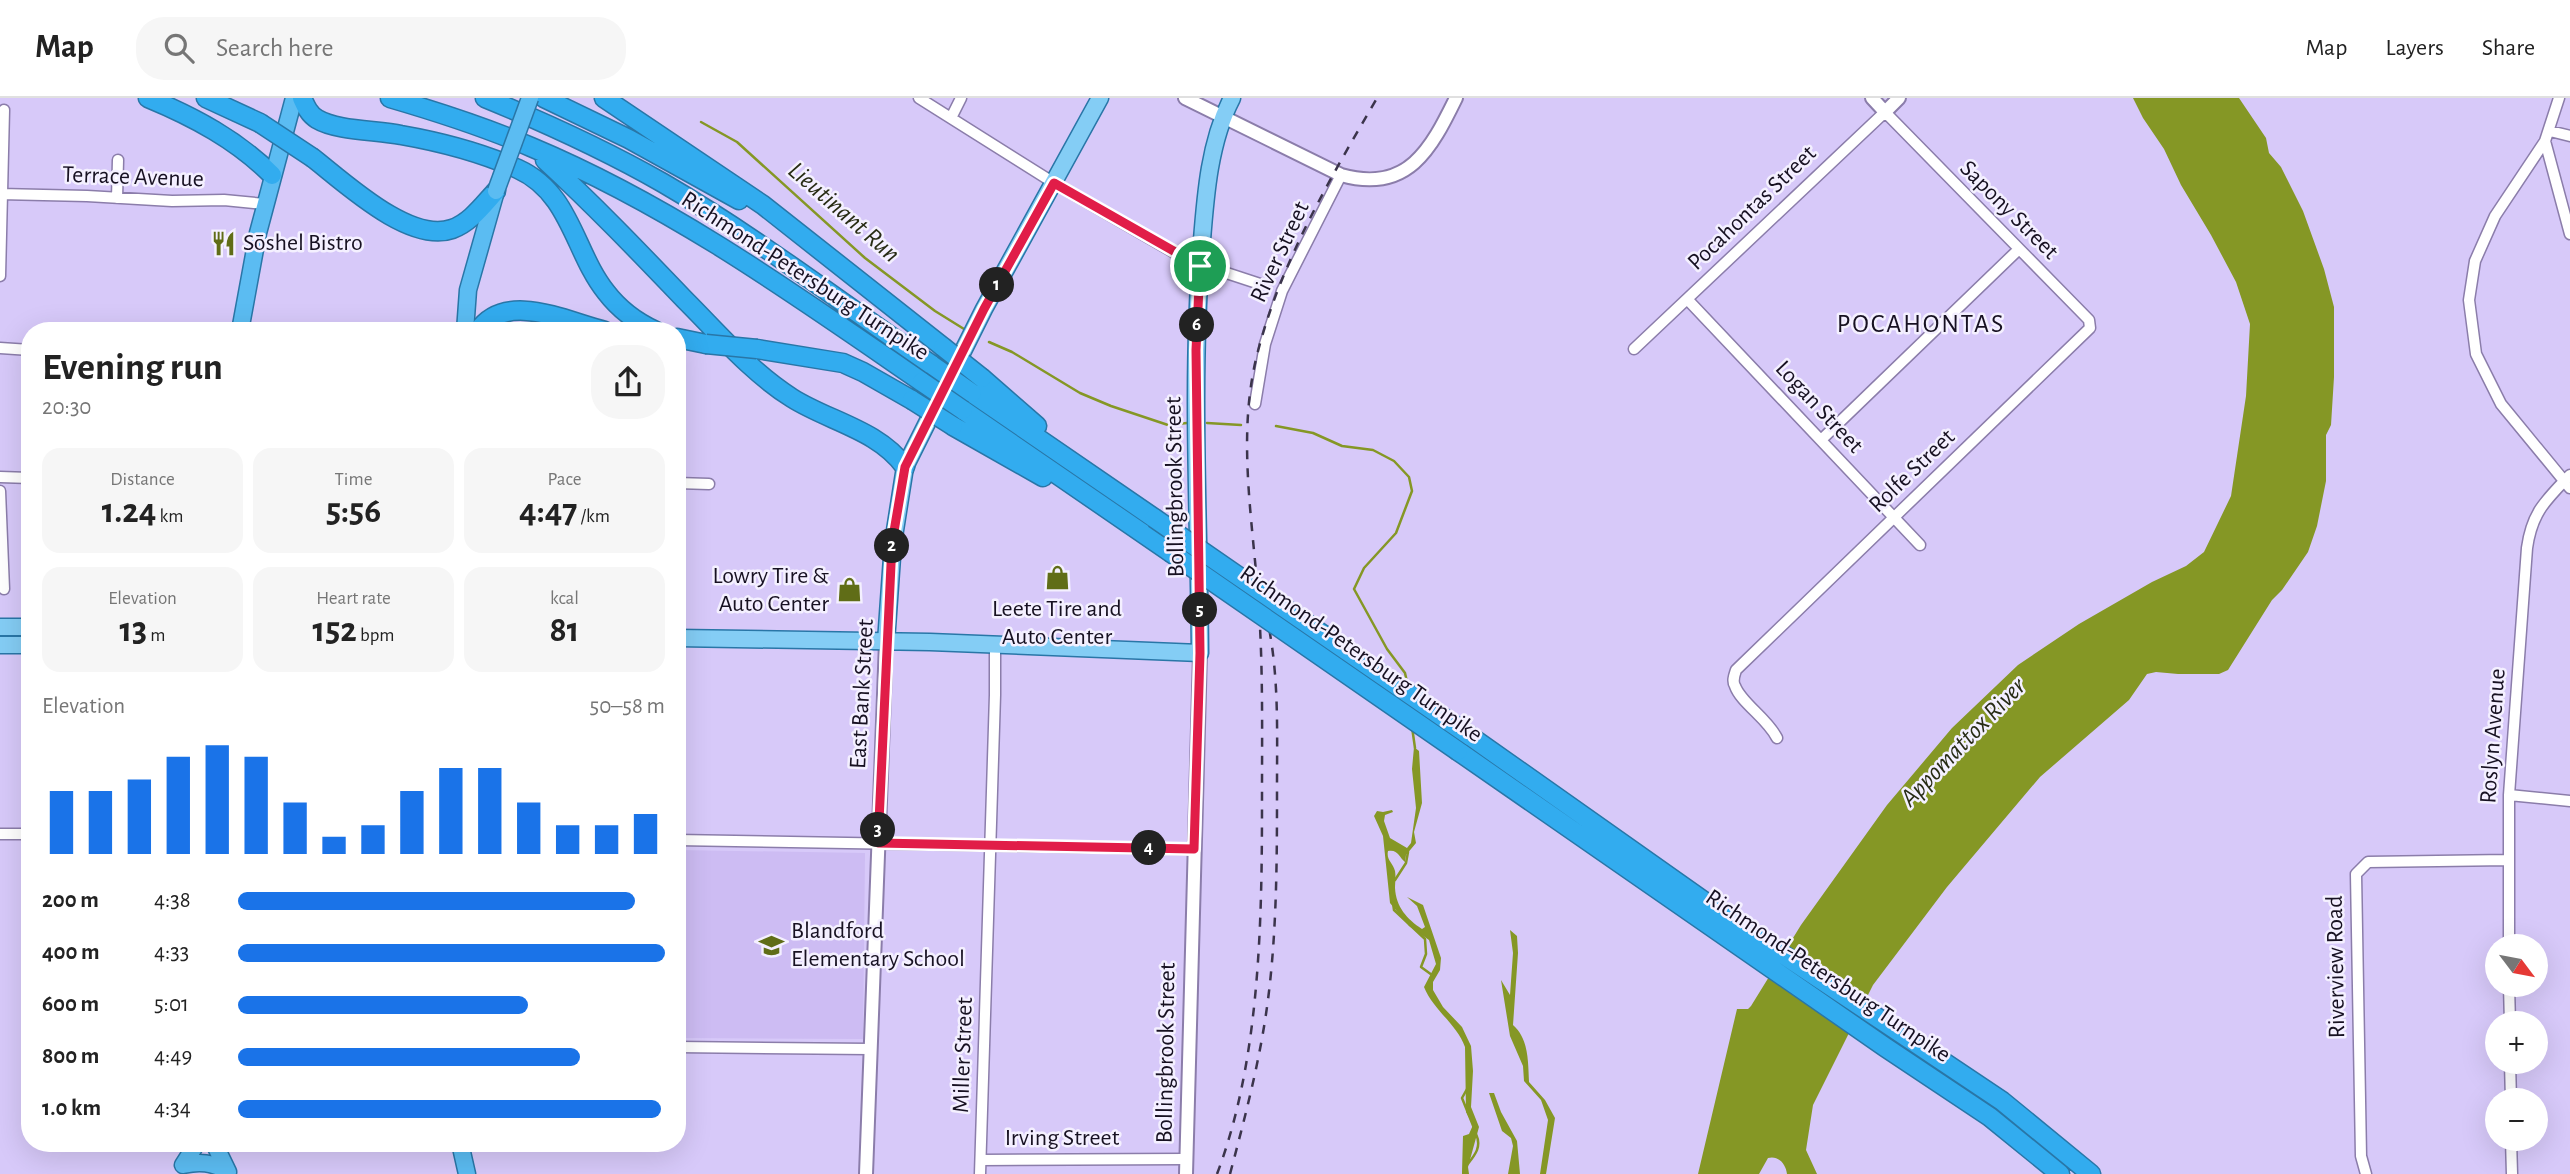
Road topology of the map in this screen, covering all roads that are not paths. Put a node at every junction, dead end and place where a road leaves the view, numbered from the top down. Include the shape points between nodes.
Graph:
1 (148, 98) edge
2 (206, 98) edge
3 (294, 98) edge
4 (302, 98) edge
5 (390, 98) edge
6 (485, 98) edge
7 (530, 98) edge
8 (544, 98) edge
9 (604, 98) edge
10 (919, 98) edge
11 (961, 98) edge
12 (1100, 98) edge
13 (1185, 98) edge
14 (1232, 98) edge
15 (1456, 98) edge
16 (1872, 98) edge
17 (1899, 98) edge
18 (2559, 98) edge
19 (4, 110) dead end
20 (1885, 112) junction
21 (1222, 117) junction
22 (951, 118) junction
23 (2547, 136) junction
24 (2570, 136) edge
25 (533, 147) junction
26 (118, 160) dead end
27 (272, 175) junction
28 (1341, 176) junction
29 (1054, 183) junction
30 (496, 191) junction
31 (1, 195) edge
32 (117, 198) junction
33 (265, 204) junction
34 (2570, 234) edge
35 (2018, 250) junction
36 (1200, 266) junction
37 (842, 267) junction
38 (0, 276) edge
39 (1260, 284) dead end
40 (1687, 299) junction
41 (242, 322) edge
42 (466, 322) edge
43 (486, 322) edge
44 (569, 322) edge
45 (640, 322) edge
46 (2078, 339) joint
47 (686, 341) edge
48 (0, 348) edge
49 (21, 349) edge
50 (1634, 349) dead end
51 (977, 385) junction
52 (1255, 404) dead end
53 (1821, 440) junction
54 (905, 467) junction
55 (0, 477) edge
56 (21, 478) edge
57 (2568, 482) edge
58 (686, 484) edge
59 (709, 484) dead end
60 (0, 491) edge
61 (1894, 517) junction
62 (1144, 534) junction
63 (1920, 545) dead end
64 (4, 589) dead end
65 (0, 627) edge
66 (21, 627) edge
67 (686, 638) edge
68 (886, 642) junction
69 (995, 644) junction
70 (0, 645) edge
71 (21, 645) edge
72 (1200, 653) junction
73 (1777, 738) dead end
74 (2509, 794) junction
75 (2570, 801) edge
76 (0, 834) edge
77 (21, 834) edge
78 (686, 841) edge
79 (878, 843) junction
80 (991, 845) junction
81 (1194, 849) junction
82 (2507, 860) junction
83 (2509, 934) edge
84 (686, 1047) edge
85 (870, 1049) junction
86 (2511, 1151) edge
87 (191, 1152) edge
88 (218, 1152) edge
89 (462, 1152) edge
90 (1186, 1159) junction
91 (981, 1160) junction
92 (179, 1169) edge
93 (228, 1172) edge
94 (467, 1174) edge
95 (866, 1174) edge
96 (980, 1174) edge
97 (1186, 1174) edge
98 (2060, 1174) edge
99 (2091, 1174) edge
100 (2366, 1174) edge
101 (2512, 1174) edge

1 - 27 highway via 200,121 241,147
2 - 30 highway, bridge via 260,123 418,230 452,229
3 - 27 highway
4 - 45 highway via 311,114 327,123 460,148 522,171 561,208 605,292
5 - 25 highway, Richmond-Petersburg Turnpike
6 - 51 highway, Richmond-Petersburg Turnpike, bridge via 554,126 663,184 932,365
7 - 30 highway, bridge
8 - 37 highway via 702,179
9 - 37 highway via 725,178
10 - 22 street
11 - 22 street
12 - 29 main road, East Bank Street
13 - 21 street
14 - 21 main road, Bollingbrook Street
15 - 28 street via 1418,161 1379,179
16 - 20 street
17 - 20 street, Pocahontas Street
18 - 23 street
19 - 31 street
20 - 35 street, Sapony Street
20 - 40 street, Pocahontas Street
21 - 28 street
21 - 36 main road, Bollingbrook Street via 1203,221
22 - 29 street
23 - 24 street
23 - 34 street
23 - 57 street via 2495,216 2475,261 2469,300 2476,354 2501,404
25 - 54 highway via 755,370 807,408 887,446
25 - 62 highway, Richmond-Petersburg Turnpike, bridge via 699,233
26 - 32 street
27 - 33 highway
28 - 52 street, River Street via 1282,291 1265,344
29 - 36 street
29 - 54 main road, East Bank Street
30 - 42 highway via 468,290
31 - 32 street, Terrace Avenue
31 - 38 street
32 - 33 street, Terrace Avenue
33 - 41 highway
35 - 46 street, Sapony Street via 2089,320 2090,328
35 - 53 street
36 - 39 street
36 - 72 main road, Bollingbrook Street via 1196,350
37 - 51 highway, bridge via 943,347
40 - 50 street, Pocahontas Street
40 - 53 street, Logan Street
43 - 44 highway via 501,313 521,310
46 - 61 street, Rolfe Street
47 - 62 highway, bridge via 843,363
48 - 49 street
51 - 99 highway, Richmond-Petersburg Turnpike, bridge via 1103,483 1742,927 2002,1101
53 - 61 street, Logan Street
54 - 68 main road, East Bank Street via 892,543
55 - 56 street
57 - 74 street, Roslyn Avenue via 2542,505 2530,528
58 - 59 street
60 - 64 street
61 - 63 street, Logan Street
61 - 73 street, Rolfe Street via 1736,670 1737,691
62 - 98 highway, Richmond-Petersburg Turnpike, bridge via 1990,1117
65 - 66 main road
67 - 68 main road
68 - 69 main road
68 - 79 street, East Bank Street
69 - 72 main road
69 - 80 street, Miller Street
70 - 71 main road
72 - 81 street, Bollingbrook Street
74 - 75 street
74 - 82 street, Roslyn Avenue
76 - 77 street
78 - 79 street
79 - 80 street
79 - 85 street, East Bank Street
80 - 81 street
80 - 91 street, Miller Street
81 - 90 street, Bollingbrook Street
82 - 83 street, Roslyn Avenue
82 - 100 street, Riverview Road via 2368,862 2356,874 2361,1156
84 - 85 street
85 - 95 street, East Bank Street
86 - 101 street
87 - 92 highway
88 - 93 highway
89 - 94 highway
90 - 91 street, Irving Street
90 - 97 street, Bollingbrook Street
91 - 96 street, Miller Street
92 - 93 highway via 199,1161

